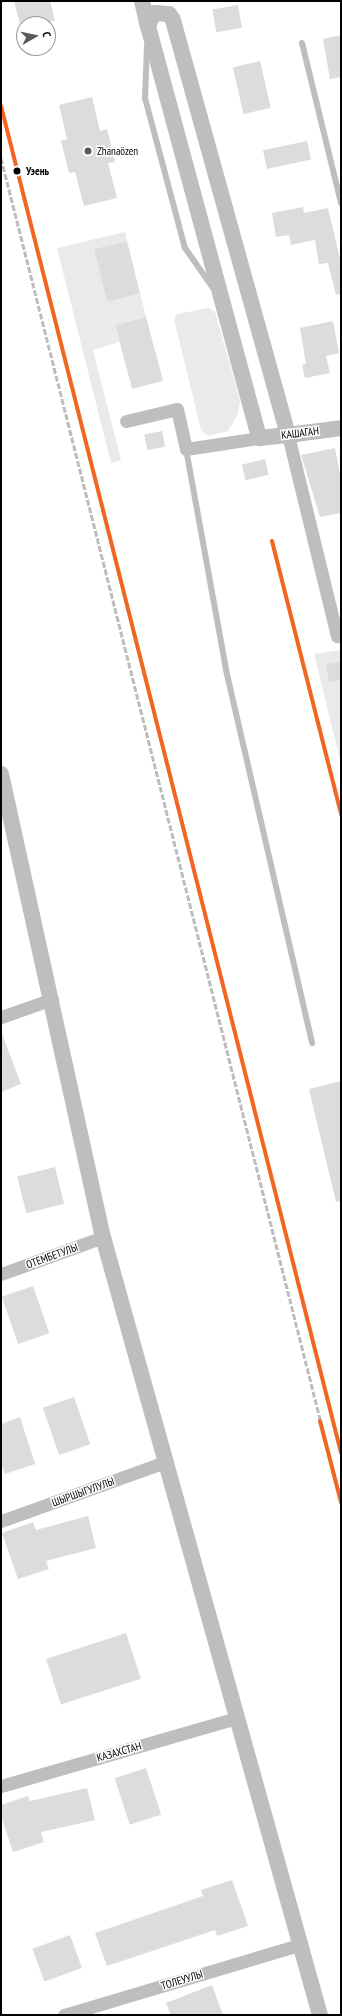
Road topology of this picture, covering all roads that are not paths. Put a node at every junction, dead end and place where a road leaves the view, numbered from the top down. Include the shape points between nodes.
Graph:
1 (142, 1) edge
2 (168, 1) edge
3 (173, 20) junction
4 (148, 26) junction
5 (302, 42) dead end
6 (341, 203) edge
7 (222, 301) junction
8 (126, 421) dead end
9 (341, 428) edge
10 (288, 435) junction
11 (259, 438) junction
12 (186, 449) junction
13 (337, 636) dead end
14 (1, 774) edge
15 (52, 999) junction
16 (1, 1017) edge
17 (312, 1043) dead end
18 (102, 1237) junction
19 (1, 1274) edge
20 (165, 1462) junction
21 (1, 1522) edge
22 (236, 1718) junction
23 (1, 1786) edge
24 (299, 1945) junction
25 (64, 2015) edge
26 (320, 2015) edge

1 - 4 street
2 - 3 street
3 - 4 street via 161,11 149,19
3 - 10 street
4 - 7 street
4 - 7 lane via 145,98 180,233 185,248
5 - 6 lane
7 - 11 street
8 - 12 street via 177,409
9 - 10 street, КАШАГАН
10 - 11 street, КАШАГАН
10 - 13 street
11 - 12 street
12 - 17 lane via 226,670
14 - 15 street
15 - 16 street
15 - 18 street
18 - 19 street, ОТЕМБЕТУЛЫ
18 - 20 street
20 - 21 street, ШЫРШЫГУЛУЛЫ
20 - 22 street
22 - 23 street, КАЗАХСТАН
22 - 24 street
24 - 25 street, ТОЛЕУУЛЫ
24 - 26 street

